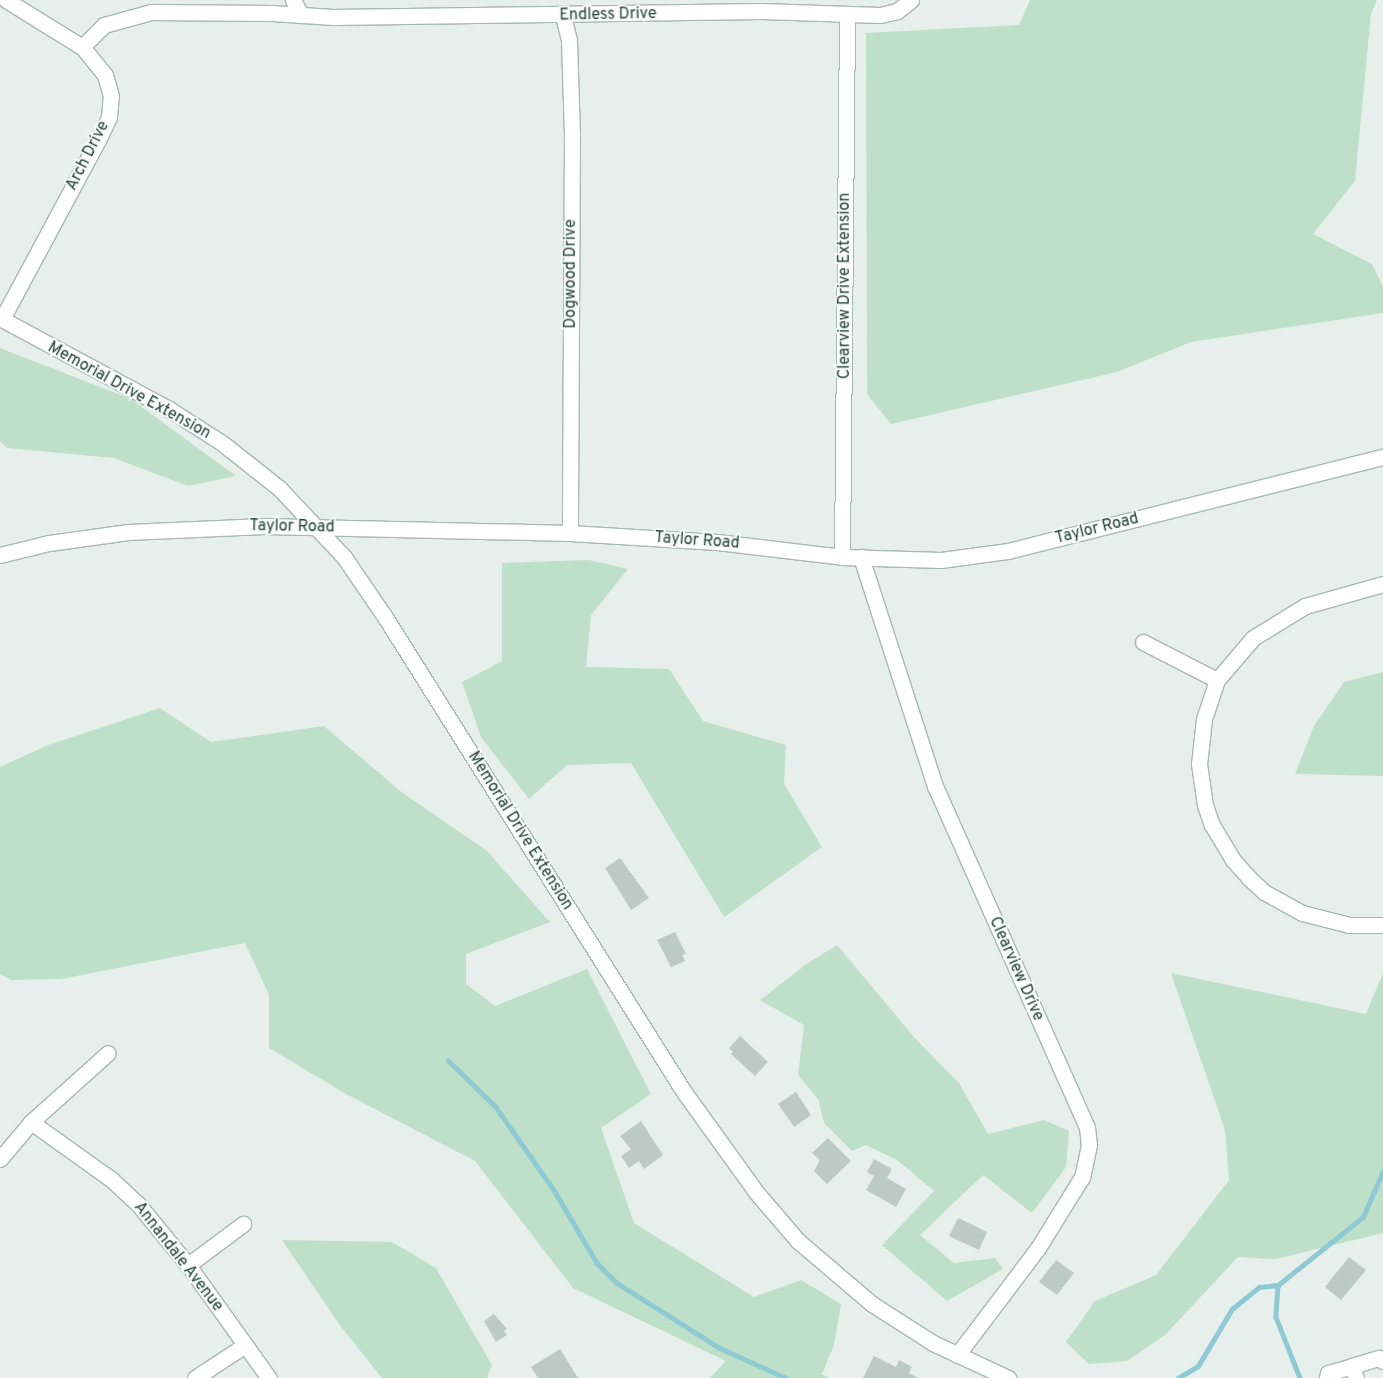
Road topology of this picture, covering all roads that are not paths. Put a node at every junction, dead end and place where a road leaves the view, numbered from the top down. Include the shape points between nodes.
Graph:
1 (6, 0) edge
2 (293, 0) edge
3 (911, 0) edge
4 (847, 14) junction
5 (301, 15) junction
6 (563, 16) junction
7 (82, 46) junction
8 (1, 318) edge
9 (1383, 457) edge
10 (316, 527) junction
11 (570, 533) junction
12 (0, 555) edge
13 (842, 557) junction
14 (861, 558) junction
15 (1383, 584) edge
16 (1143, 642) dead end
17 (1217, 680) junction
18 (1383, 925) edge
19 (108, 1053) dead end
20 (31, 1122) junction
21 (0, 1159) edge
22 (243, 1224) dead end
23 (188, 1265) junction
24 (245, 1345) junction
25 (957, 1355) junction
26 (1383, 1361) edge
27 (1354, 1372) edge
28 (195, 1378) edge
29 (269, 1378) edge
30 (1007, 1378) edge
31 (1327, 1378) edge

1 - 7 street, Arch Drive
2 - 5 street
3 - 4 street, Endless Drive via 890,14
4 - 6 street, Endless Drive via 761,12
4 - 13 street, Clearview Drive Extension
5 - 6 street, Endless Drive
5 - 7 street, Endless Drive via 151,12 104,25
6 - 11 street, Dogwood Drive via 569,40 572,133
7 - 8 street, Arch Drive via 105,75 109,86 108,117
8 - 10 street, Memorial Drive Extension via 169,410 222,443 279,488
9 - 14 street, Taylor Road via 1008,551 941,560
10 - 11 street, Taylor Road
10 - 12 street, Taylor Road via 128,532 57,541
10 - 25 street, Memorial Drive Extension via 344,558 385,617 684,1092 742,1175 798,1241 842,1281 901,1324
11 - 13 street, Taylor Road via 717,542
13 - 14 street, Taylor Road
14 - 25 street, Clearview Drive via 935,786 1087,1127 1089,1145 1082,1176 1038,1248
15 - 17 street via 1313,604 1278,620 1248,643
16 - 17 street
17 - 18 street via 1204,719 1199,764 1205,805 1222,843 1249,878 1284,905 1330,921
19 - 20 street
20 - 21 street
20 - 23 street, Annandale Avenue via 112,1180 138,1204
22 - 23 street
23 - 24 street, Annandale Avenue
24 - 28 street
24 - 29 street, Annandale Avenue
25 - 30 street, Memorial Drive Extension
26 - 27 street via 1379,1358
27 - 31 street via 1328,1373

